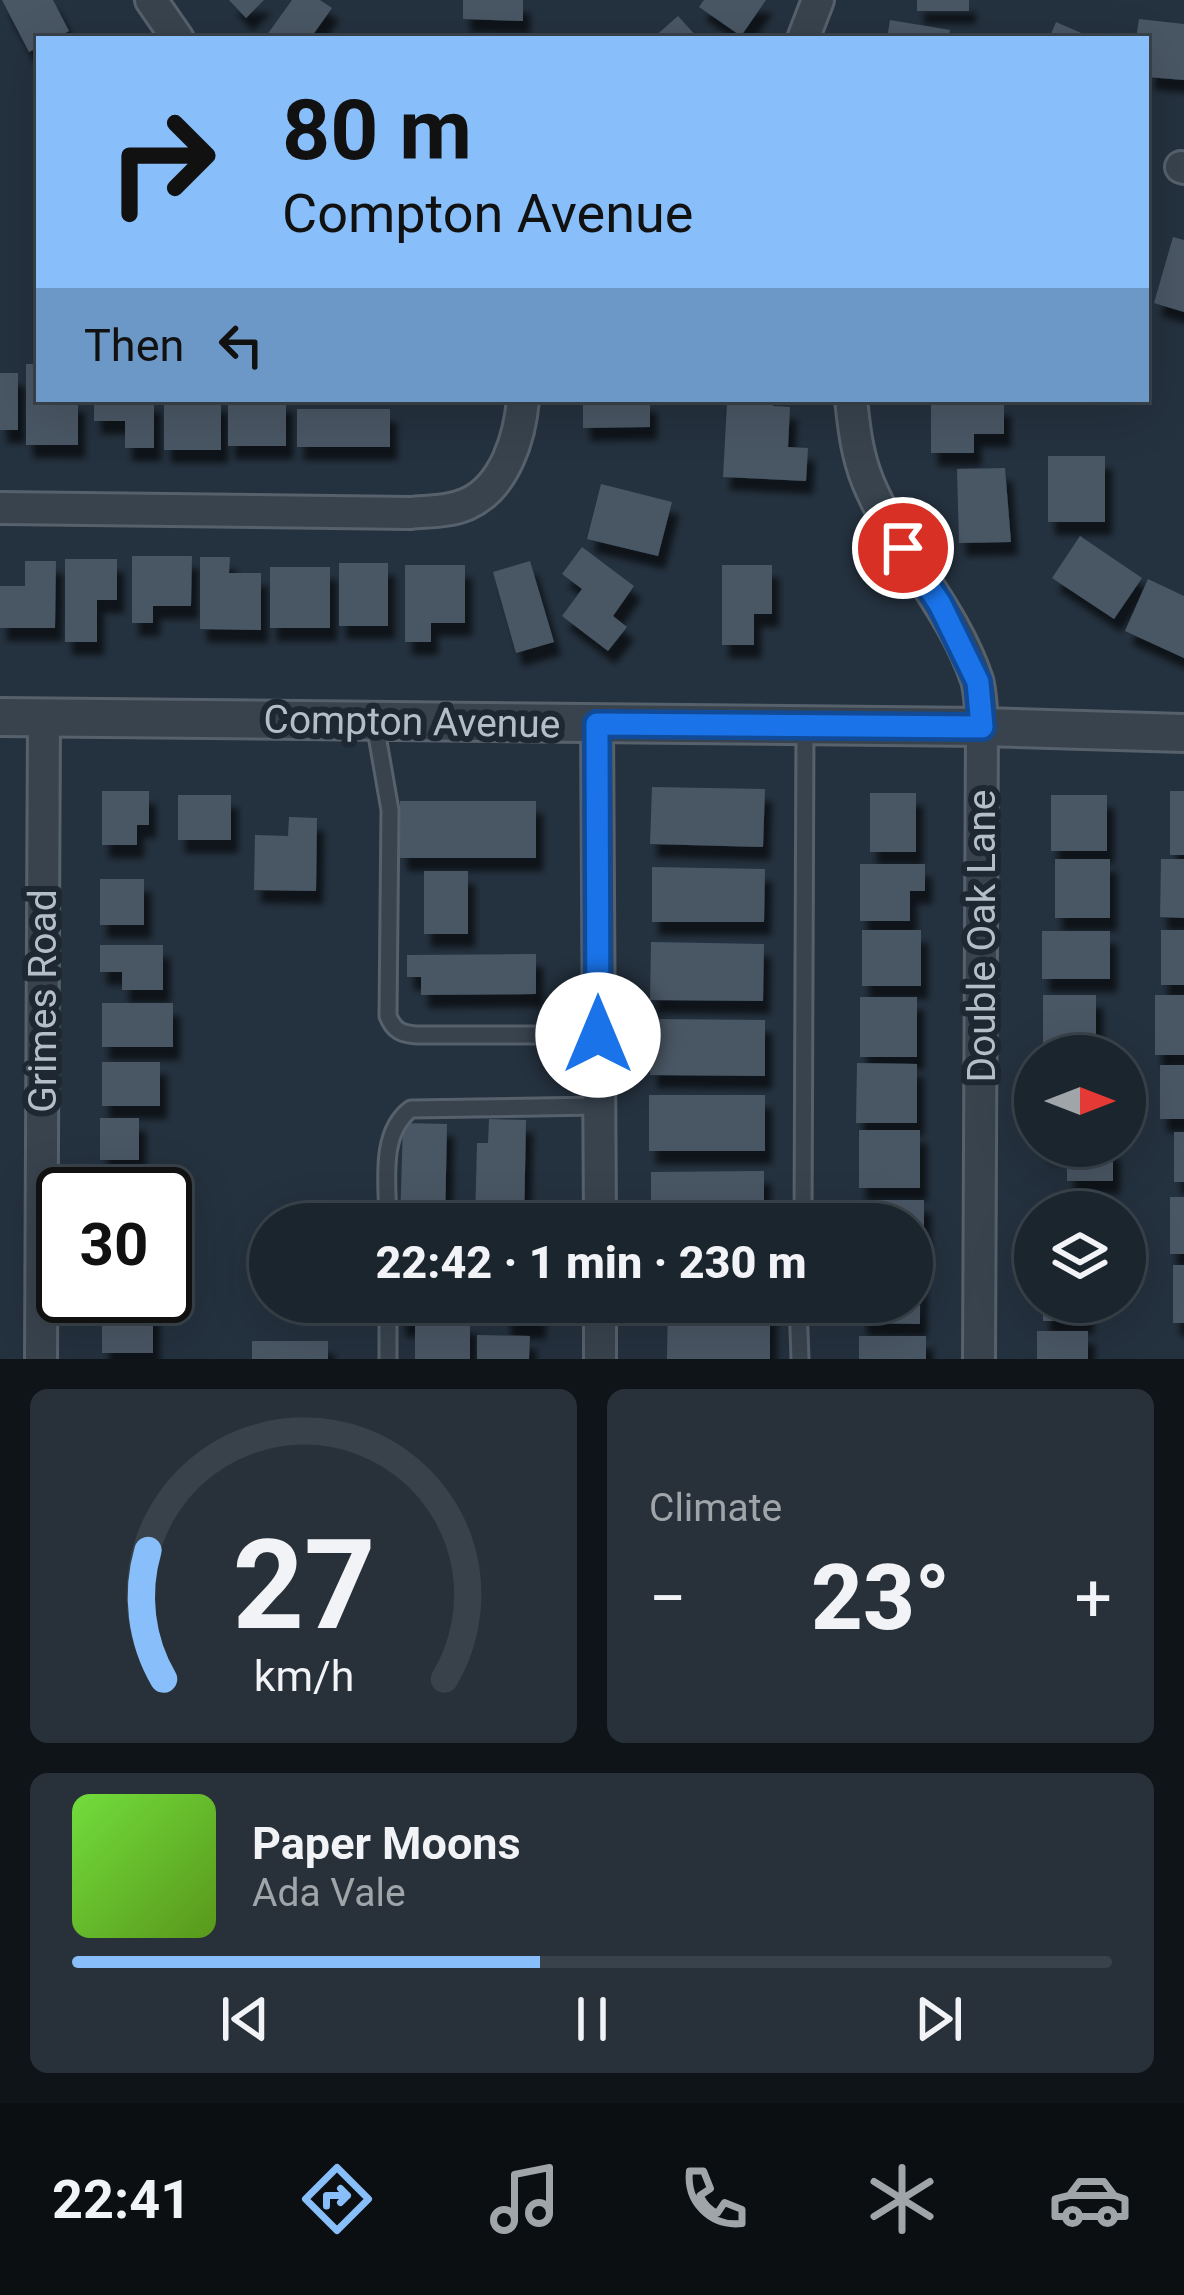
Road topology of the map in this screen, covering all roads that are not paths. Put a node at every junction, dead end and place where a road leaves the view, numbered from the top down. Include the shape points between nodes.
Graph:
1 (152, 0) edge
2 (818, 0) edge
3 (176, 36) edge
4 (804, 36) edge
5 (522, 402) edge
6 (851, 402) edge
7 (0, 508) edge
8 (44, 716) junction
9 (0, 717) edge
10 (374, 721) junction
11 (597, 724) junction
12 (805, 726) junction
13 (982, 727) junction
14 (1184, 733) edge
15 (598, 1035) junction
16 (598, 1106) junction
17 (388, 1203) edge
18 (600, 1203) edge
19 (803, 1203) edge
20 (388, 1323) edge
21 (600, 1323) edge
22 (799, 1323) edge
23 (41, 1359) edge
24 (388, 1359) edge
25 (600, 1359) edge
26 (800, 1359) edge
27 (979, 1359) edge

1 - 3 street
2 - 4 street
5 - 7 street via 513,448 496,477 452,509
6 - 13 street, Double Oak Lane via 867,480 978,682
8 - 9 street, Compton Avenue
8 - 10 street, Compton Avenue
8 - 23 street, Grimes Road
10 - 11 street, Compton Avenue
10 - 15 lane via 390,810 392,1028 417,1035
11 - 12 street, Compton Avenue
11 - 15 street
12 - 13 street, Compton Avenue
12 - 19 lane
13 - 14 street, Compton Avenue
13 - 27 street, Double Oak Lane
15 - 16 street
16 - 17 lane via 411,1109 388,1144
16 - 18 street
20 - 24 lane
21 - 25 street
22 - 26 lane

